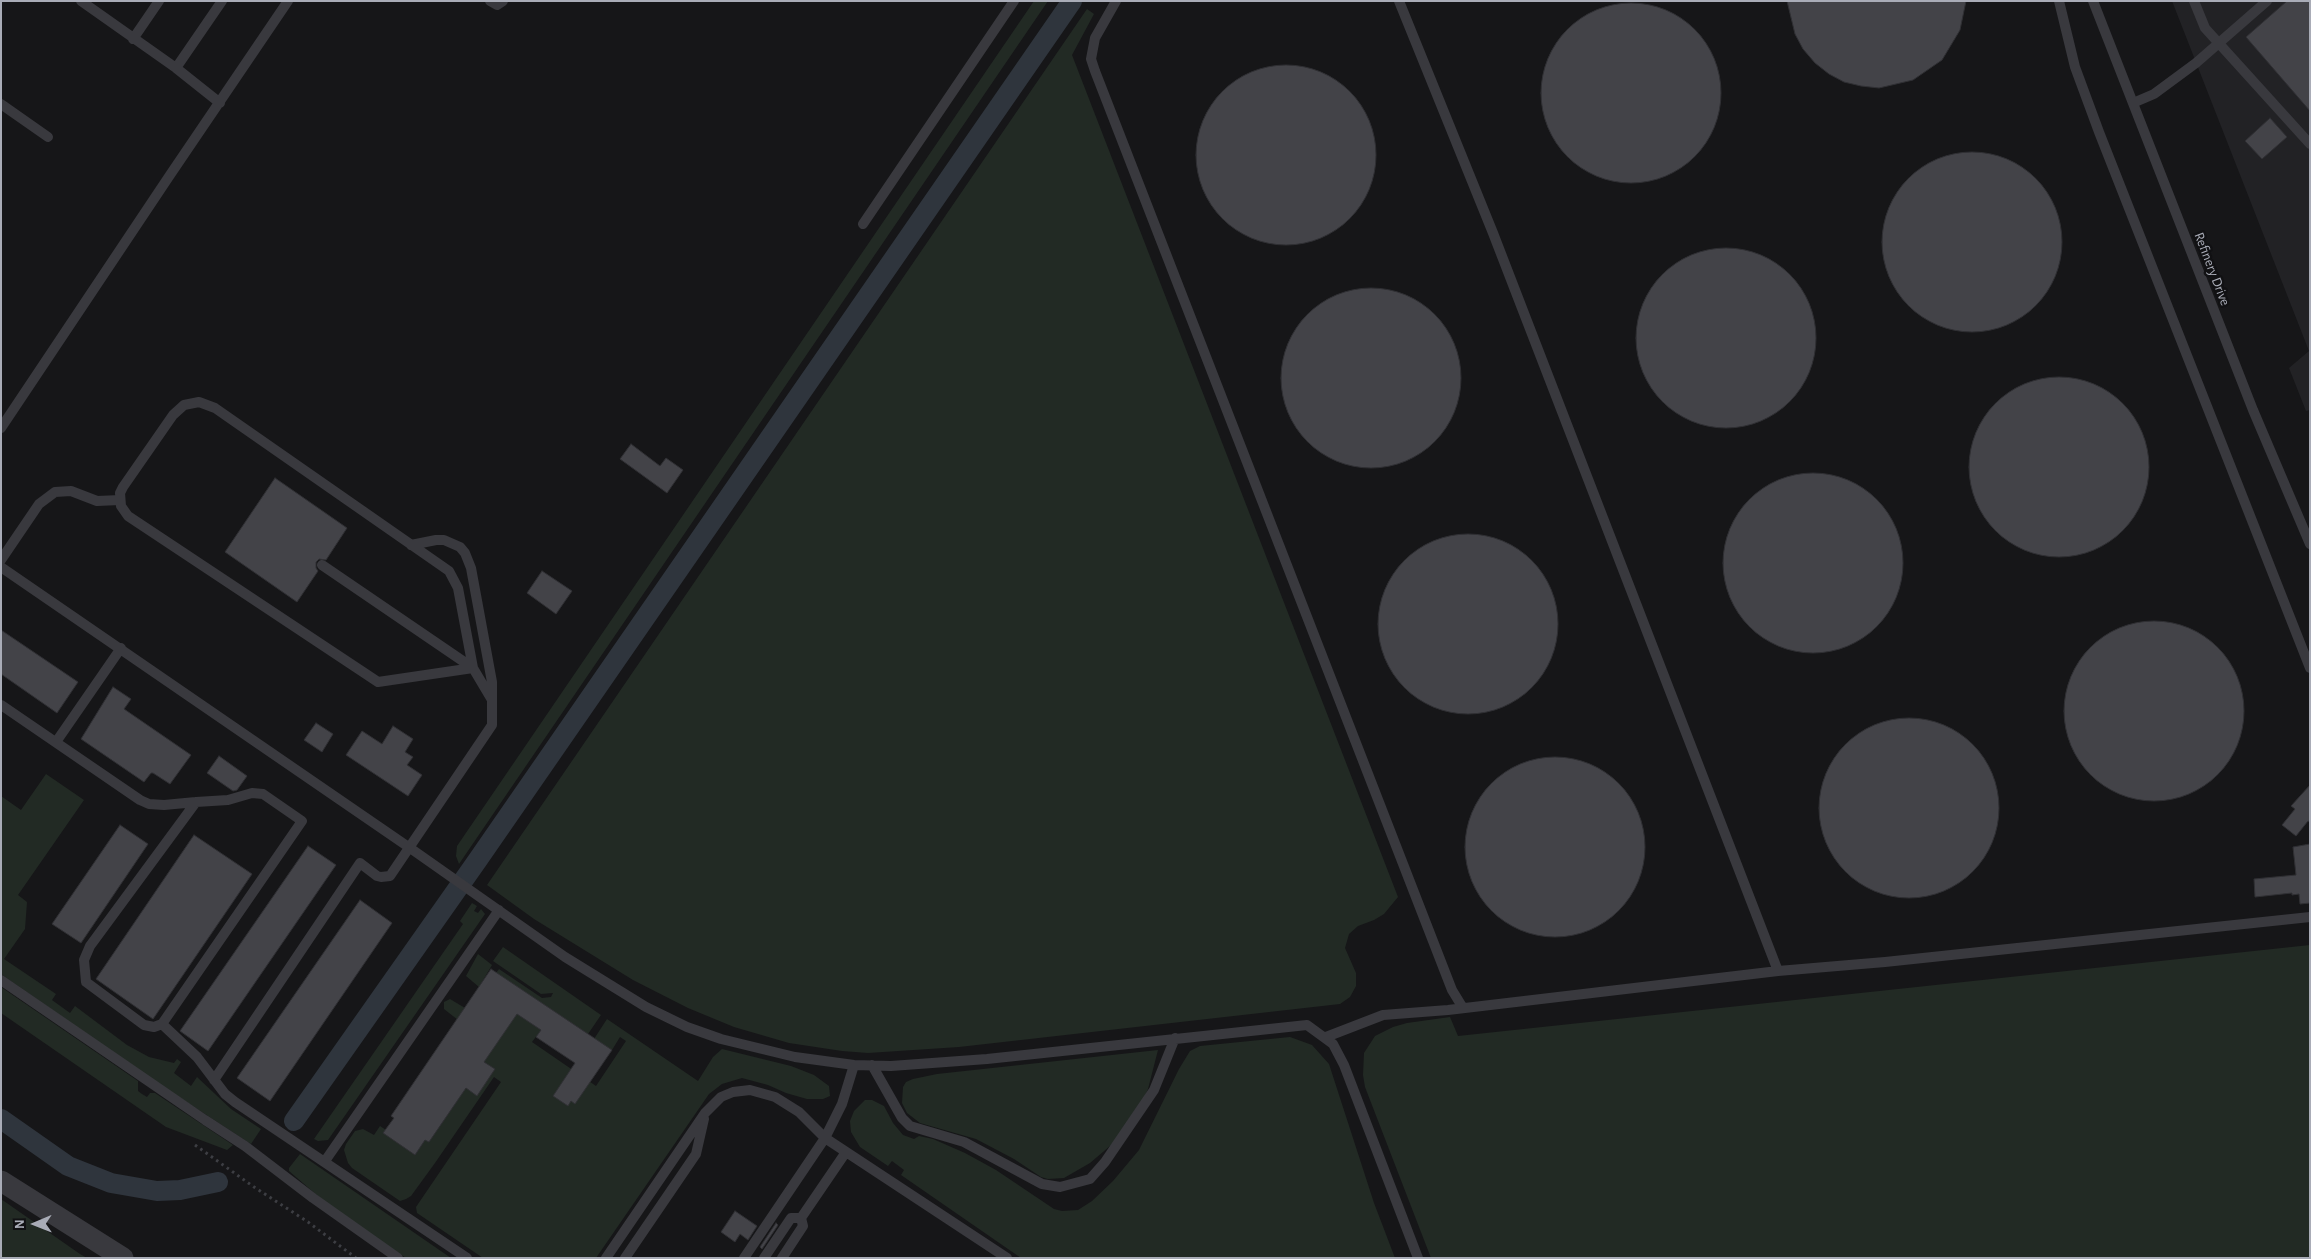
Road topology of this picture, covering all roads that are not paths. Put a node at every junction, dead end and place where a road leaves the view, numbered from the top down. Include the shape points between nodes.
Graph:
1 (159, 1) edge
2 (222, 1) edge
3 (288, 1) edge
4 (490, 1) edge
5 (504, 1) edge
6 (1014, 1) edge
7 (1116, 1) edge
8 (1399, 1) edge
9 (2059, 1) edge
10 (2093, 1) edge
11 (2194, 1) edge
12 (2267, 1) edge
13 (88, 3) edge
14 (133, 39) junction
15 (2219, 44) junction
16 (176, 68) junction
17 (220, 103) junction
18 (1, 104) edge
19 (2133, 104) junction
20 (48, 136) dead end
21 (2310, 144) edge
22 (863, 224) dead end
23 (1, 428) edge
24 (120, 500) junction
25 (2310, 544) edge
26 (411, 545) junction
27 (1, 560) edge
28 (322, 565) dead end
29 (1, 567) edge
30 (121, 648) junction
31 (473, 668) junction
32 (2310, 668) edge
33 (492, 700) junction
34 (1, 705) edge
35 (56, 742) junction
36 (196, 802) junction
37 (410, 848) junction
38 (499, 910) junction
39 (2310, 917) edge
40 (1778, 971) junction
41 (1, 980) edge
42 (1463, 1008) junction
43 (162, 1024) junction
44 (1326, 1037) junction
45 (1175, 1038) junction
46 (854, 1065) junction
47 (872, 1065) junction
48 (214, 1080) junction
49 (705, 1113) junction
50 (825, 1138) junction
51 (846, 1152) junction
52 (325, 1161) junction
53 (1, 1181) edge
54 (801, 1218) junction
55 (123, 1258) edge
56 (398, 1258) edge
57 (468, 1258) edge
58 (606, 1258) edge
59 (625, 1258) edge
60 (744, 1258) edge
61 (764, 1258) edge
62 (782, 1258) edge
63 (1006, 1258) edge
64 (1418, 1258) edge

1 - 14 lane
2 - 16 lane
3 - 17 lane
4 - 5 lane via 497,5
6 - 22 lane
7 - 42 lane via 1095,38 1091,59 1095,71 1452,990
8 - 40 lane via 1493,233
9 - 32 lane via 2076,67 2099,132
10 - 19 lane, Refinery Drive
11 - 15 lane via 2205,28
12 - 15 lane
13 - 14 lane
14 - 16 lane
15 - 19 lane via 2154,94
15 - 21 lane
16 - 17 lane
17 - 23 lane
18 - 20 lane
19 - 25 lane, Refinery Drive via 2253,410
24 - 26 lane via 123,487 173,415 184,405 199,402 215,408
24 - 27 lane via 97,501 71,490 55,492 39,504
24 - 31 lane via 128,516 378,682
26 - 31 lane via 449,571 454,578
26 - 33 lane via 444,540 465,553 471,568 492,682
28 - 31 lane
29 - 30 lane
30 - 35 lane
30 - 37 lane
31 - 33 lane
33 - 37 lane via 493,717 489,731
34 - 35 lane
35 - 36 lane via 149,804
36 - 43 lane via 90,946 84,960 86,982 144,1024 154,1027
36 - 43 lane via 264,794 302,821
37 - 38 lane
37 - 48 lane via 390,876 377,876 360,863
38 - 46 lane via 609,986 687,1027 795,1057
38 - 52 lane
39 - 40 lane
40 - 42 lane
41 - 56 lane via 245,1146
42 - 44 lane via 1383,1015
43 - 48 lane via 197,1057
44 - 45 lane via 1301,1024
44 - 64 lane via 1344,1065
45 - 47 lane via 987,1059
45 - 47 lane via 1154,1090 1105,1162 1090,1179 1060,1187 1042,1184 964,1142 910,1126 902,1118
46 - 47 lane
46 - 50 lane via 842,1104
48 - 52 lane via 225,1094
49 - 50 lane via 721,1097 750,1090 775,1098 799,1112
49 - 58 lane
49 - 59 lane via 696,1154
50 - 51 lane
50 - 60 lane
51 - 54 lane
51 - 63 lane
52 - 57 lane
53 - 55 street
54 - 61 lane via 791,1218
54 - 62 lane via 804,1226

